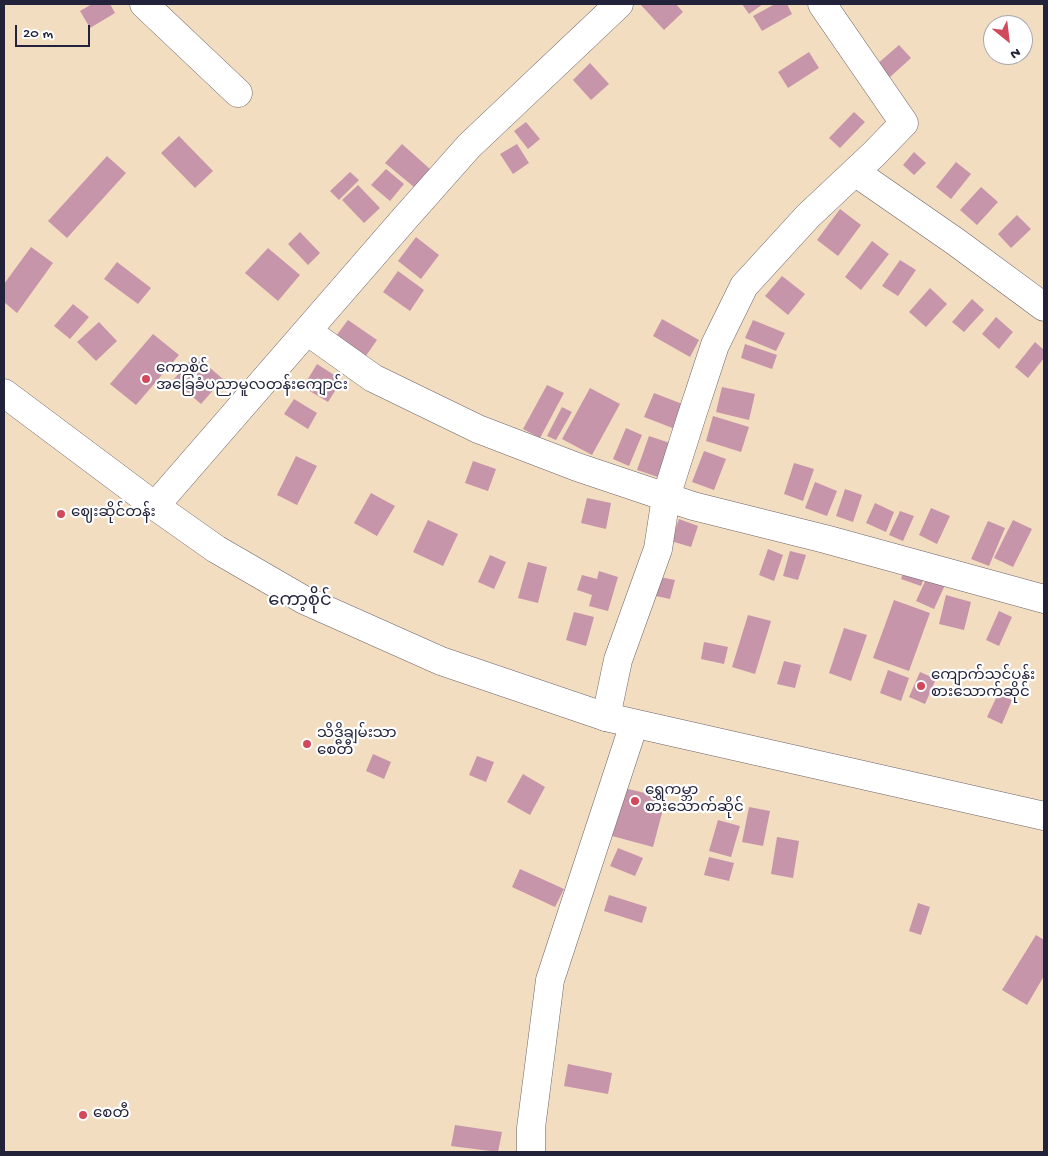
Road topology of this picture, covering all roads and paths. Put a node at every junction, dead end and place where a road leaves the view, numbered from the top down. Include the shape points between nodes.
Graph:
1 (144, 4) edge
2 (619, 4) edge
3 (822, 4) edge
4 (238, 94) dead end
5 (855, 172) junction
6 (1044, 307) edge
7 (307, 331) junction
8 (4, 393) edge
9 (666, 497) junction
10 (155, 506) junction
11 (1044, 599) edge
12 (606, 717) junction
13 (634, 724) junction
14 (1044, 816) edge
15 (531, 1152) edge

1 - 4 main road
2 - 7 main road via 469,146
3 - 5 main road via 904,123
5 - 6 main road
5 - 9 main road via 808,216 744,286 715,345
7 - 9 main road via 373,378 478,429
7 - 10 main road
8 - 10 main road
9 - 11 main road
9 - 12 main road via 658,548 618,660
10 - 12 main road via 216,549 304,600 441,661
12 - 13 main road
13 - 14 main road
13 - 15 main road via 550,980 531,1128

